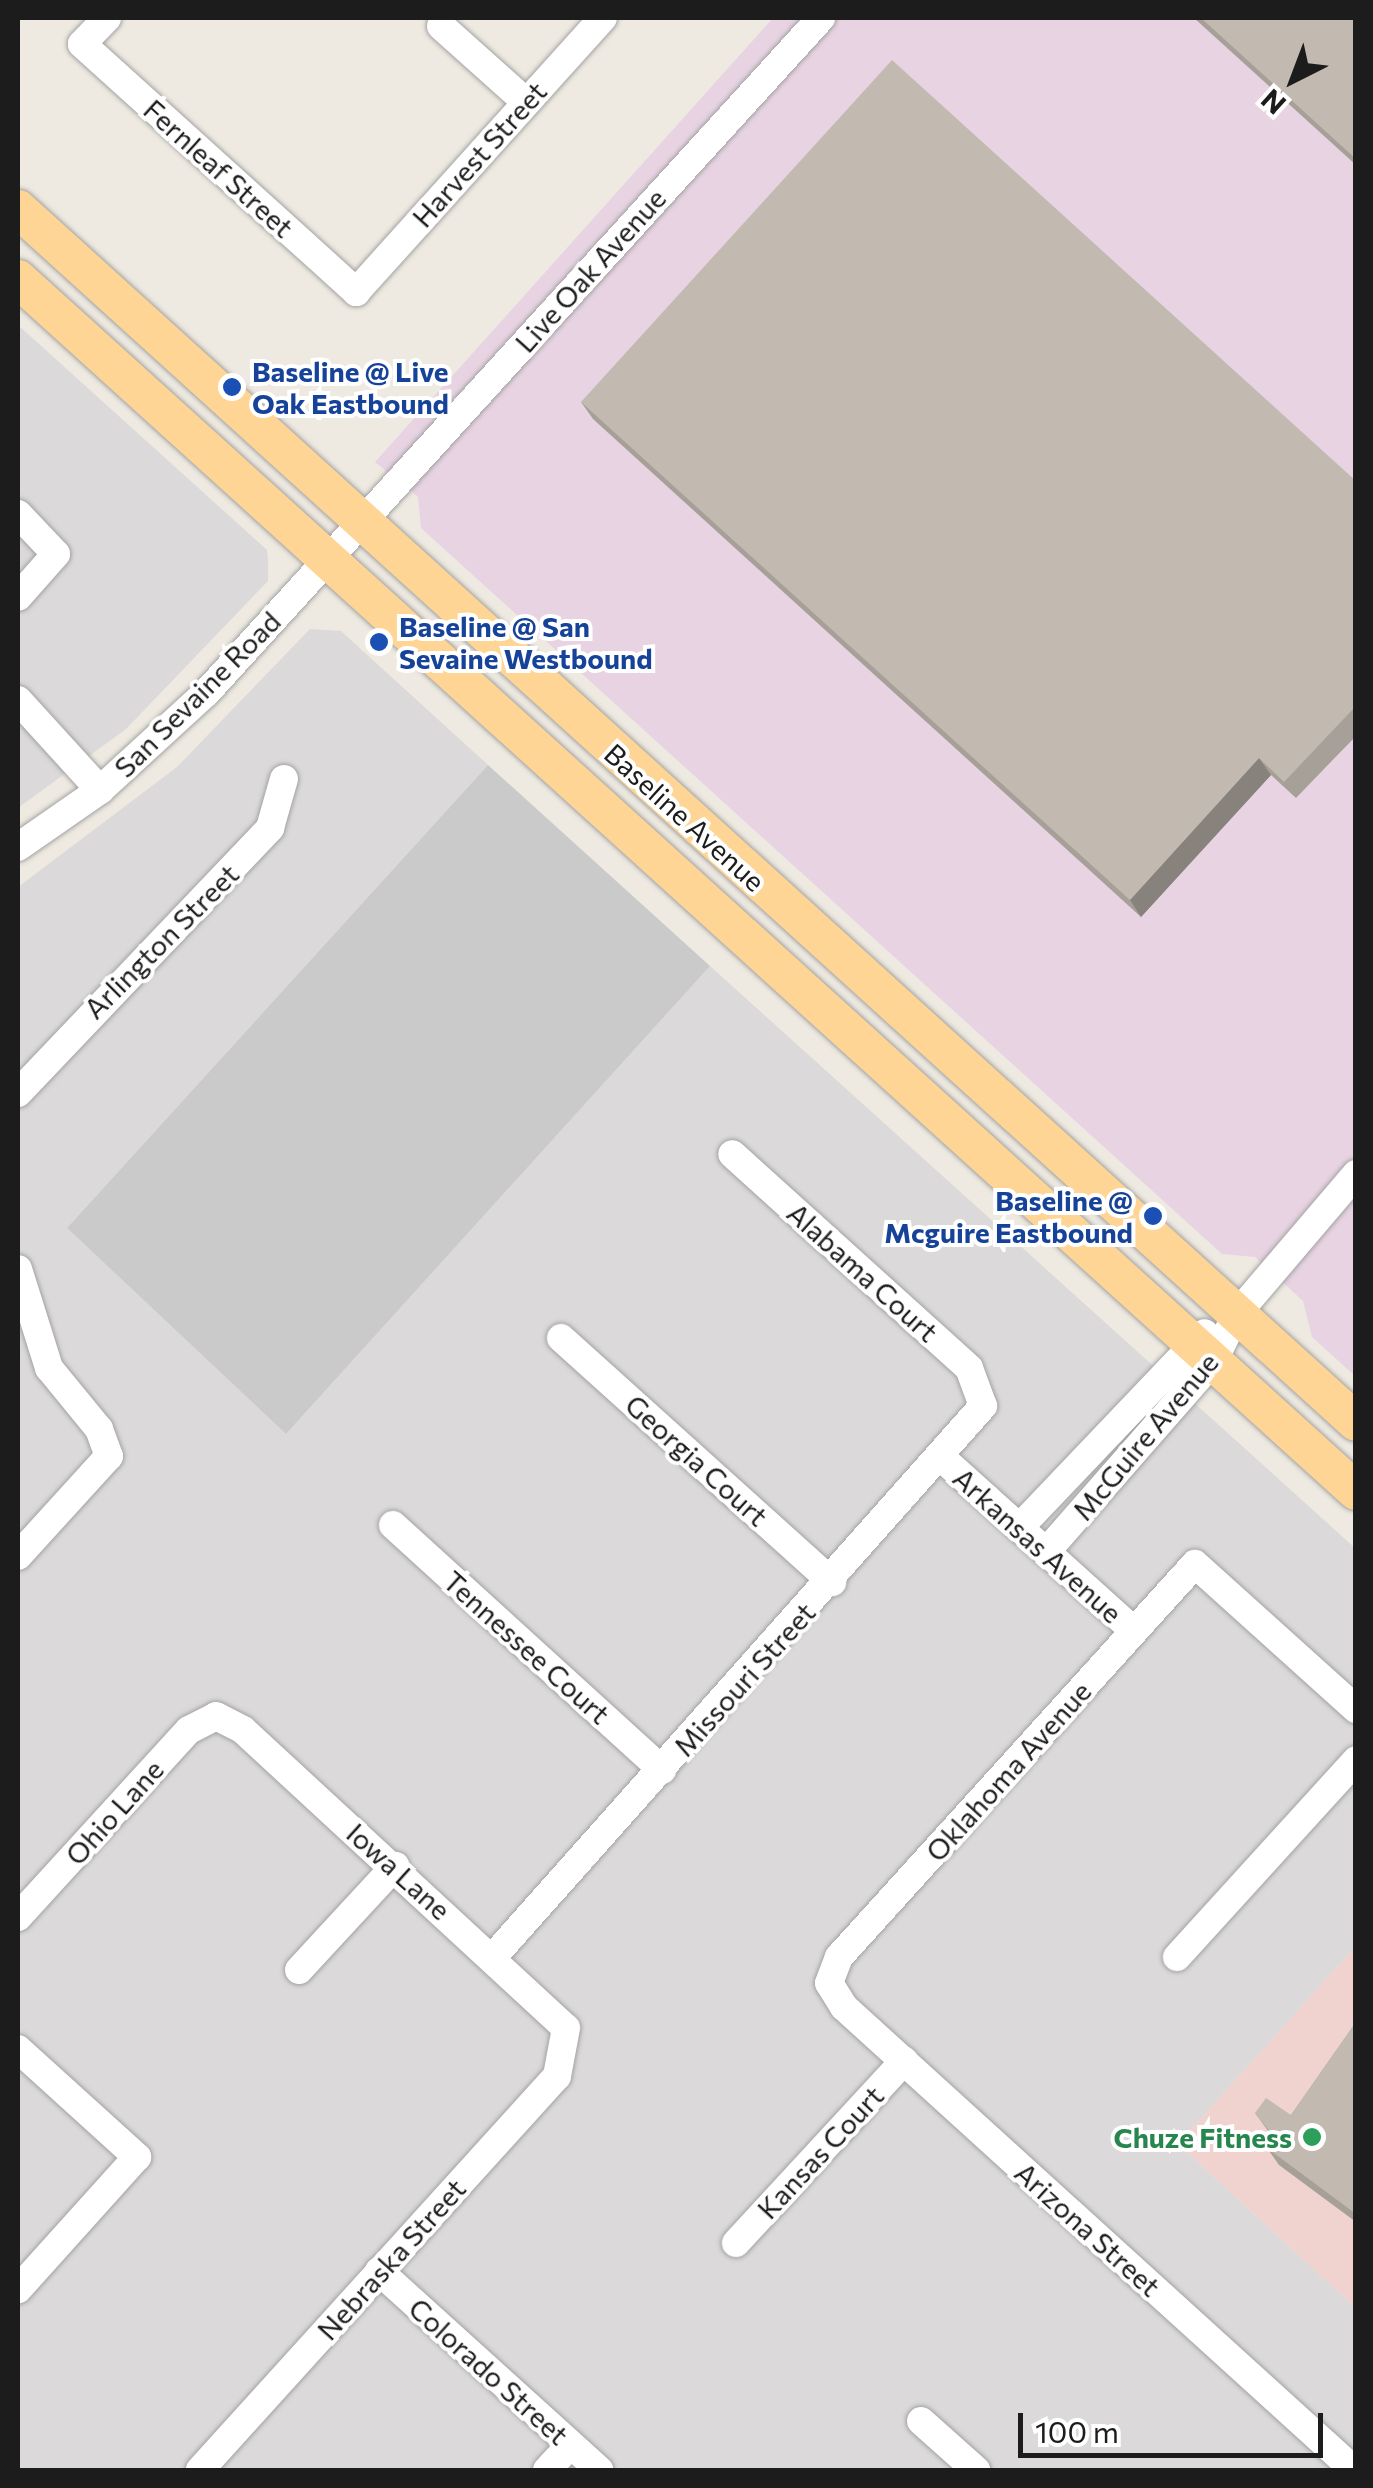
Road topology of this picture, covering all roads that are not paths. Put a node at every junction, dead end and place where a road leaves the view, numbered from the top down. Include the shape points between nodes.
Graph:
1 (107, 18) edge
2 (603, 18) edge
3 (821, 18) edge
4 (441, 26) dead end
5 (526, 102) junction
6 (18, 209) edge
7 (18, 279) edge
8 (356, 292) joint
9 (18, 514) edge
10 (360, 523) junction
11 (327, 558) junction
12 (18, 597) edge
13 (18, 700) edge
14 (284, 779) dead end
15 (100, 790) junction
16 (18, 847) edge
17 (18, 1092) edge
18 (732, 1154) dead end
19 (1356, 1174) edge
20 (18, 1269) edge
21 (1236, 1315) junction
22 (562, 1338) dead end
23 (1203, 1350) junction
24 (985, 1397) joint
25 (1356, 1422) edge
26 (943, 1459) junction
27 (1356, 1491) edge
28 (1029, 1518) junction
29 (393, 1525) dead end
30 (1046, 1552) junction
31 (18, 1556) edge
32 (832, 1582) junction
33 (1134, 1632) junction
34 (1356, 1709) edge
35 (216, 1716) joint
36 (1356, 1760) edge
37 (662, 1770) junction
38 (395, 1866) junction
39 (18, 1917) edge
40 (494, 1956) junction
41 (1177, 1957) dead end
42 (299, 1970) dead end
43 (829, 1983) joint
44 (569, 2040) joint
45 (18, 2049) edge
46 (904, 2061) junction
47 (736, 2244) dead end
48 (379, 2271) junction
49 (18, 2289) edge
50 (921, 2420) dead end
51 (570, 2445) junction
52 (200, 2470) edge
53 (547, 2470) edge
54 (599, 2470) edge
55 (976, 2470) edge
56 (1354, 2470) edge

1 - 8 street, Fernleaf Street via 82,44
2 - 5 street, Harvest Street
3 - 10 street, Live Oak Avenue
4 - 5 street
5 - 8 street, Harvest Street
6 - 10 main road, Baseline Avenue
7 - 11 main road, Baseline Avenue
9 - 12 street via 56,554
10 - 11 street, San Sevaine Road
10 - 21 main road, Baseline Avenue
11 - 15 street, San Sevaine Road via 207,692
11 - 23 main road, Baseline Avenue
13 - 15 street
14 - 17 street, Arlington Street via 270,828
15 - 16 street, San Sevaine Road
18 - 24 street, Alabama Court via 969,1368
19 - 21 street, McGuire Avenue
20 - 31 street via 49,1368 99,1428 109,1456
21 - 23 street, McGuire Avenue
21 - 25 main road, Baseline Avenue
22 - 32 street, Georgia Court
23 - 27 main road, Baseline Avenue
23 - 28 street, McGuire Avenue
23 - 30 street, McGuire Avenue
24 - 26 street, Missouri Street
26 - 28 street, Arkansas Avenue
26 - 32 street, Missouri Street
28 - 30 street, Arkansas Avenue
29 - 37 street, Tennessee Court
30 - 33 street, Arkansas Avenue
32 - 37 street, Missouri Street
33 - 34 street, Oklahoma Avenue via 1196,1564
33 - 43 street, Oklahoma Avenue via 839,1957
35 - 38 street, Iowa Lane via 243,1730
35 - 39 street, Ohio Lane via 189,1730
36 - 41 street
37 - 40 street, Missouri Street
38 - 40 street, Iowa Lane
38 - 42 street
40 - 44 street, Iowa Lane via 551,2008
43 - 46 street, Arizona Street
44 - 48 street, Nebraska Street via 557,2076
45 - 49 street via 136,2157
46 - 47 street, Kansas Court
46 - 56 street, Arizona Street
48 - 51 street, Colorado Street
48 - 52 street, Nebraska Street
50 - 55 street
51 - 53 street
51 - 54 street, Colorado Street

